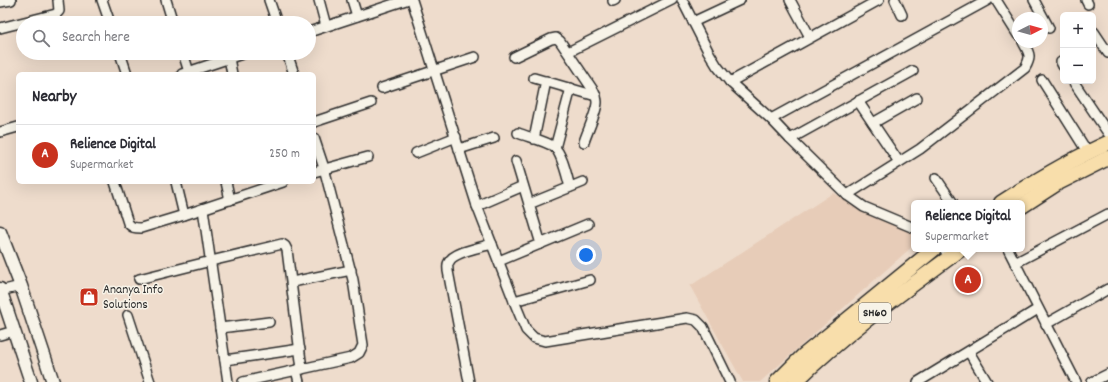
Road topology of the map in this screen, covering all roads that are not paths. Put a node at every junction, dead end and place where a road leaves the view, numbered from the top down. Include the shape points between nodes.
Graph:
1 (11, 0) edge
2 (58, 0) edge
3 (102, 0) edge
4 (166, 0) edge
5 (269, 0) edge
6 (319, 0) edge
7 (352, 0) edge
8 (406, 0) edge
9 (412, 0) edge
10 (672, 0) edge
11 (682, 0) edge
12 (740, 0) edge
13 (790, 0) edge
14 (879, 0) edge
15 (895, 0) edge
16 (988, 0) edge
17 (996, 0) edge
18 (1034, 0) edge
19 (0, 2) edge
20 (902, 15) dead end
21 (48, 16) edge
22 (108, 16) edge
23 (172, 16) edge
24 (275, 16) edge
25 (357, 16) junction
26 (692, 22) junction
27 (16, 24) edge
28 (1012, 25) edge
29 (326, 26) junction
30 (0, 28) edge
31 (1049, 28) dead end
32 (316, 30) edge
33 (1096, 35) edge
34 (810, 38) junction
35 (1025, 48) edge
36 (568, 52) junction
37 (1108, 53) edge
38 (475, 57) dead end
39 (514, 57) dead end
40 (122, 60) edge
41 (184, 60) edge
42 (224, 60) edge
43 (229, 60) edge
44 (289, 60) edge
45 (199, 71) edge
46 (435, 71) junction
47 (913, 71) dead end
48 (126, 72) edge
49 (185, 72) edge
50 (232, 72) edge
51 (293, 72) edge
52 (534, 78) dead end
53 (1042, 80) dead end
54 (546, 81) junction
55 (730, 82) junction
56 (1075, 84) edge
57 (382, 88) dead end
58 (571, 88) junction
59 (596, 96) junction
60 (917, 98) dead end
61 (858, 101) junction
62 (371, 103) dead end
63 (771, 119) junction
64 (316, 121) edge
65 (873, 123) junction
66 (16, 127) edge
67 (0, 132) edge
68 (518, 133) dead end
69 (1108, 133) edge
70 (456, 137) junction
71 (494, 138) dead end
72 (534, 139) junction
73 (790, 139) junction
74 (584, 142) dead end
75 (1108, 143) edge
76 (316, 144) edge
77 (460, 148) junction
78 (555, 148) junction
79 (1088, 152) junction
80 (416, 153) dead end
81 (368, 157) dead end
82 (1108, 158) edge
83 (516, 161) dead end
84 (900, 162) junction
85 (324, 168) junction
86 (316, 171) edge
87 (936, 178) dead end
88 (583, 182) dead end
89 (116, 184) edge
90 (176, 184) edge
91 (226, 184) edge
92 (277, 184) edge
93 (523, 186) junction
94 (570, 188) junction
95 (847, 195) junction
96 (230, 200) junction
97 (951, 200) edge
98 (1006, 200) edge
99 (529, 204) junction
100 (1025, 204) edge
101 (477, 206) junction
102 (203, 209) junction
103 (1108, 214) edge
104 (184, 215) junction
105 (588, 224) dead end
106 (911, 227) edge
107 (0, 232) edge
108 (492, 244) junction
109 (541, 244) junction
110 (930, 252) edge
111 (951, 252) edge
112 (1009, 252) edge
113 (210, 261) junction
114 (499, 261) junction
115 (1014, 263) junction
116 (351, 270) junction
117 (139, 279) dead end
118 (590, 280) dead end
119 (292, 282) junction
120 (21, 286) junction
121 (1108, 289) edge
122 (0, 290) edge
123 (514, 302) junction
124 (1038, 309) junction
125 (128, 315) dead end
126 (269, 322) dead end
127 (1046, 324) junction
128 (220, 328) junction
129 (14, 331) junction
130 (0, 336) edge
131 (300, 349) junction
132 (969, 352) junction
133 (225, 360) junction
134 (299, 370) junction
135 (1108, 374) edge
136 (31, 382) edge
137 (53, 382) edge
138 (150, 382) edge
139 (228, 382) edge
140 (243, 382) edge
141 (299, 382) edge
142 (469, 382) edge
143 (730, 382) edge
144 (777, 382) edge
145 (795, 382) edge
146 (918, 382) edge
147 (987, 382) edge
148 (1076, 382) edge
149 (1092, 382) edge

1 - 19 street
2 - 21 street via 59,11
3 - 22 street
4 - 23 street
5 - 24 street
6 - 29 street
7 - 25 street
8 - 25 street
9 - 46 street
10 - 36 street
11 - 26 street
12 - 26 street
13 - 34 street
14 - 34 street
15 - 20 street
16 - 63 street
17 - 28 street
18 - 31 street
25 - 29 street
26 - 55 street via 717,66
27 - 30 street
29 - 32 street
33 - 37 street
34 - 55 street
35 - 84 street via 1030,56 1025,68
36 - 39 street via 556,38
36 - 59 street
38 - 46 street
40 - 48 street
41 - 49 street
42 - 45 street
43 - 50 street
44 - 51 street
46 - 57 street
46 - 70 street
47 - 61 street
52 - 54 street
53 - 79 street
54 - 58 street
54 - 72 street
55 - 63 street
56 - 69 street
58 - 59 street
58 - 78 street
59 - 74 street via 596,110
60 - 65 street
61 - 65 street
61 - 73 street
62 - 64 street
63 - 73 street
65 - 84 street
66 - 67 street
68 - 72 street
70 - 77 street
70 - 80 street
71 - 77 street
72 - 78 street
73 - 95 street
75 - 79 main road
76 - 85 street
77 - 101 street
78 - 94 street
79 - 98 main road
81 - 85 street
82 - 100 main road via 1056,184
83 - 93 street
84 - 95 street
85 - 86 street
85 - 116 street
87 - 97 street
88 - 94 street
89 - 104 street via 131,227 141,228
90 - 104 street
91 - 96 street
92 - 96 street
93 - 99 street
93 - 101 street
94 - 99 street
95 - 106 street via 864,207
96 - 102 street
99 - 109 street
101 - 108 street
102 - 104 street
102 - 113 street
103 - 115 street
105 - 109 street
107 - 120 main road
108 - 114 street
108 - 142 street via 462,252 448,262
109 - 114 street
110 - 144 main road, SH60 via 802,356
111 - 145 main road, SH60
112 - 115 street
113 - 117 street
113 - 119 street via 282,244 288,250
113 - 128 street
114 - 123 street
115 - 124 street
116 - 119 street
116 - 134 street via 363,345 359,353 351,358
118 - 123 street
119 - 131 street
120 - 122 street
120 - 137 main road
121 - 127 street
122 - 129 main road
123 - 143 street via 526,330 534,338 545,341 687,318 696,320 703,327
124 - 127 street
124 - 132 street
125 - 138 street
126 - 128 street
127 - 148 street
128 - 133 street
129 - 130 street
129 - 136 main road
131 - 133 street
131 - 134 street
132 - 146 street
132 - 147 street
133 - 139 street
134 - 140 street
134 - 141 street
135 - 149 street

